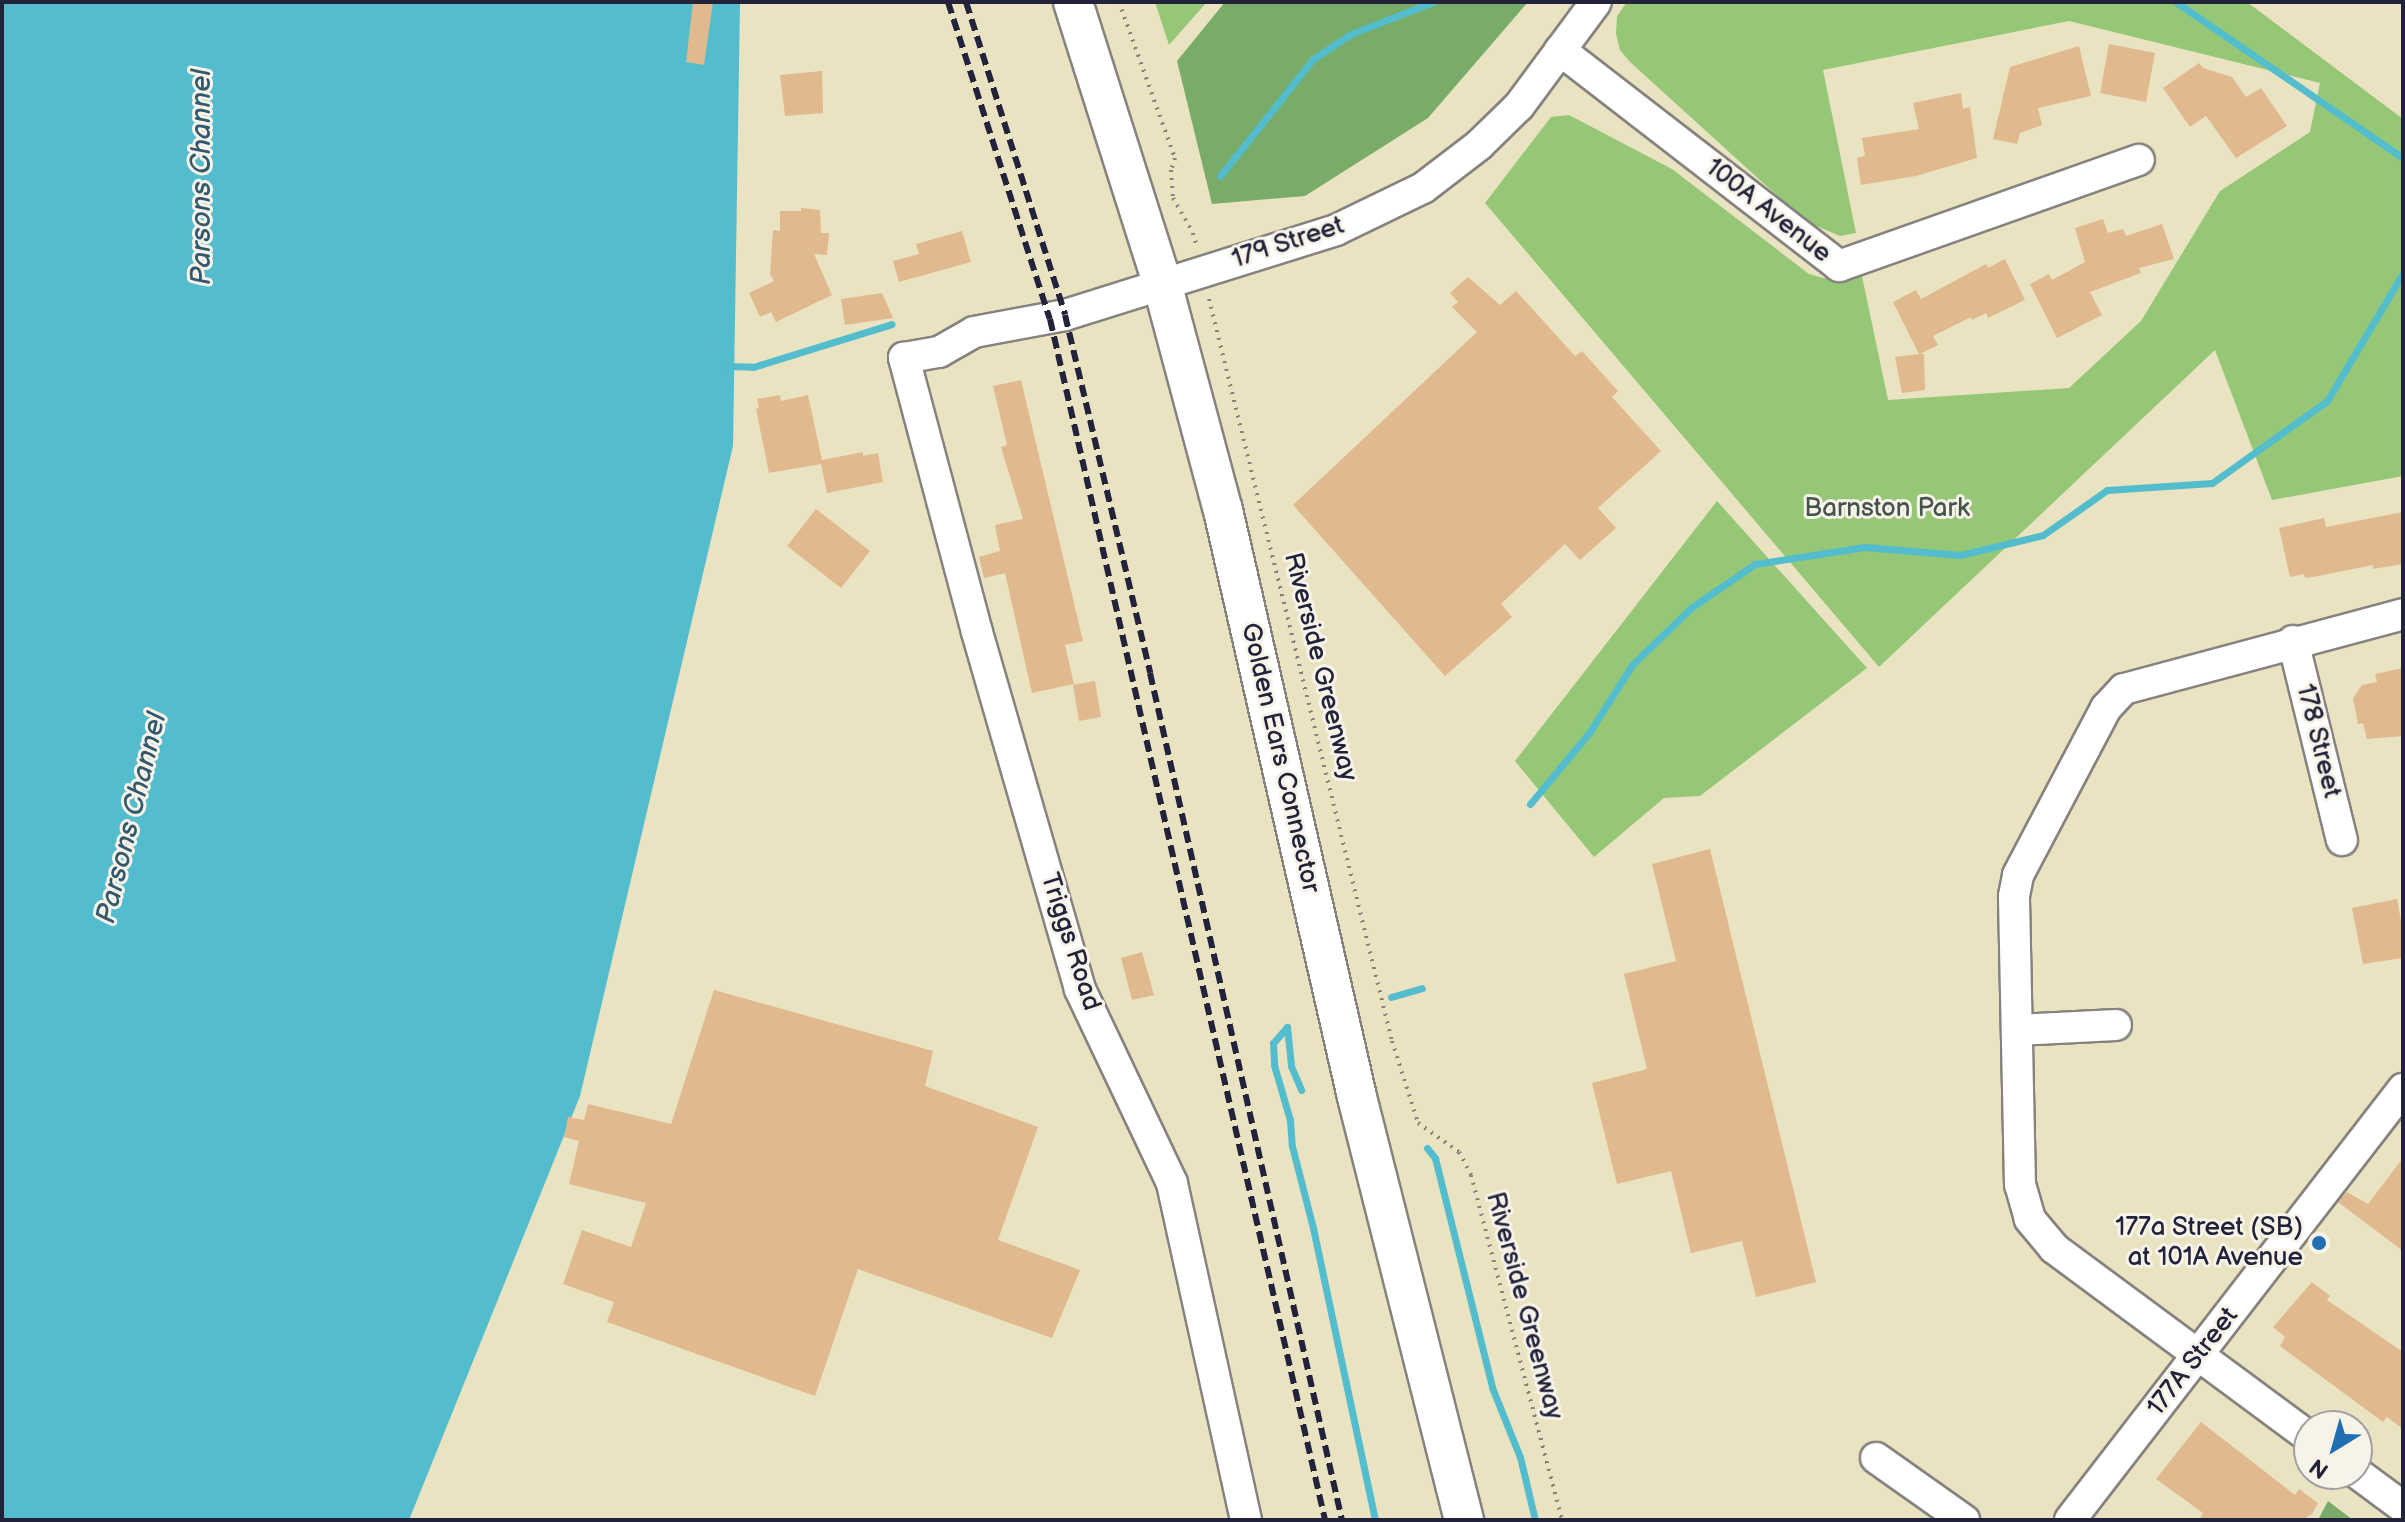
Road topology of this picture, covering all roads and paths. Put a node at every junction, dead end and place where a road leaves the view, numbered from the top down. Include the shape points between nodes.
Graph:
1 (1073, 2) edge
2 (1119, 2) edge
3 (1596, 2) edge
4 (1560, 50) junction
5 (2139, 160) dead end
6 (1193, 233) dead end
7 (1162, 283) junction
8 (1210, 303) dead end
9 (904, 358) joint
10 (2403, 614) edge
11 (2293, 641) junction
12 (2342, 840) dead end
13 (2116, 1025) dead end
14 (2017, 1030) junction
15 (2401, 1096) edge
16 (2199, 1354) junction
17 (2293, 1425) edge
18 (1876, 1458) dead end
19 (2373, 1485) edge
20 (2403, 1507) edge
21 (1246, 1520) edge
22 (1464, 1520) edge
23 (1562, 1520) edge
24 (1964, 1520) edge
25 (2070, 1520) edge

1 - 7 main road, Golden Ears Connector
2 - 6 path via 1175,158 1173,198
3 - 4 street, 179 Street
4 - 5 street, 100A Avenue via 1839,266
4 - 7 street, 179 Street via 1519,106 1423,188 1336,230
7 - 9 street, 179 Street via 1050,319 974,332 939,352
7 - 22 main road, Golden Ears Connector via 1223,510 1357,1097
8 - 23 path, Riverside Greenway via 1392,1041 1418,1123 1459,1152 1471,1175
9 - 21 street, Triggs Road via 1080,989 1172,1183
10 - 11 street
11 - 12 street, 178 Street
11 - 14 street via 2135,685 2106,708 2016,884
13 - 14 street
14 - 16 street via 2020,1185 2030,1219 2054,1248
15 - 16 street, 177A Street
16 - 17 street
16 - 25 street, 177A Street
18 - 24 street
19 - 20 street

